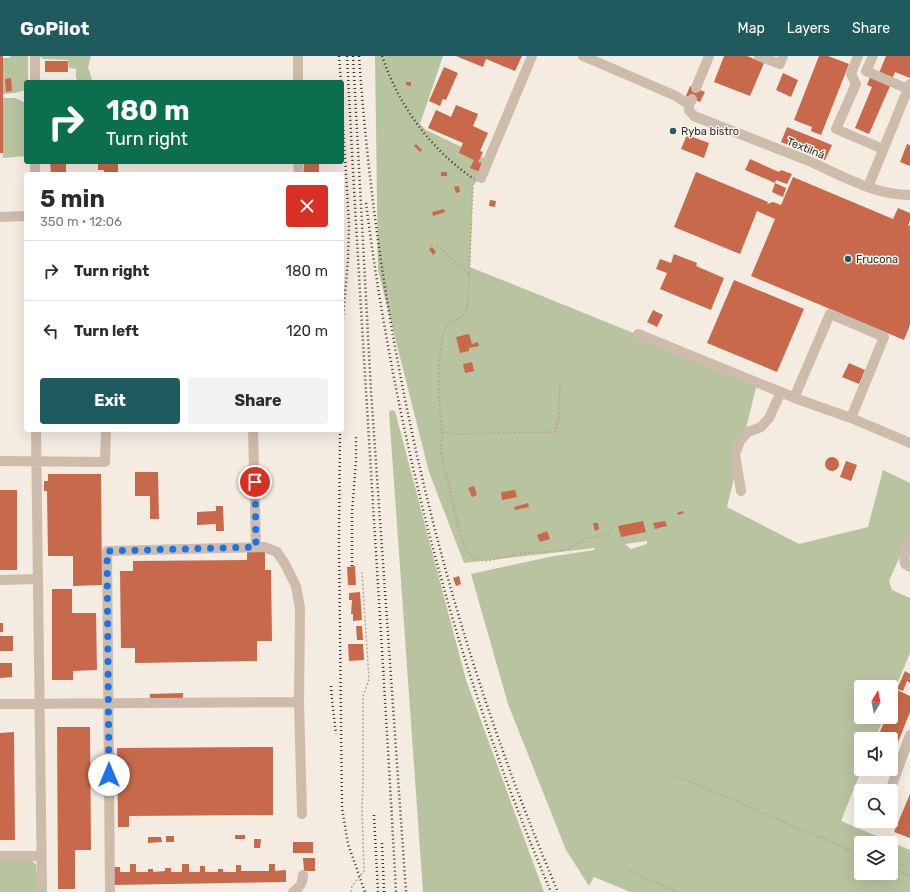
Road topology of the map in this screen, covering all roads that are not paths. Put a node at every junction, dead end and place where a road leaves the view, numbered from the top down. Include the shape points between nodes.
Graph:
1 (35, 56) edge
2 (298, 56) edge
3 (532, 56) edge
4 (583, 56) edge
5 (709, 56) edge
6 (759, 56) edge
7 (783, 56) edge
8 (858, 56) edge
9 (873, 56) edge
10 (35, 80) edge
11 (298, 80) edge
12 (909, 87) edge
13 (696, 88) dead end
14 (883, 149) junction
15 (481, 178) road end
16 (868, 187) junction
17 (910, 195) edge
18 (24, 216) edge
19 (0, 217) edge
20 (638, 334) dead end
21 (781, 392) junction
22 (794, 398) junction
23 (851, 418) junction
24 (36, 432) edge
25 (106, 432) edge
26 (253, 432) edge
27 (910, 443) edge
28 (0, 461) edge
29 (36, 461) junction
30 (741, 491) dead end
31 (910, 538) edge
32 (256, 547) junction
33 (910, 567) edge
34 (38, 579) junction
35 (0, 580) edge
36 (300, 702) junction
37 (109, 703) junction
38 (0, 704) edge
39 (40, 704) junction
40 (910, 735) edge
41 (892, 784) edge
42 (302, 814) dead end
43 (0, 856) edge
44 (42, 856) junction
45 (303, 875) dead end
46 (42, 892) edge
47 (110, 892) edge
48 (293, 892) edge

1 - 10 street
2 - 11 street
3 - 15 street
4 - 16 street, Textilná via 690,102 689,110 694,116
5 - 13 street
6 - 7 street via 780,64
8 - 14 street via 851,74 856,84 836,129
9 - 12 street via 866,71
12 - 14 street
14 - 16 street
16 - 17 street, Textilná via 877,191
18 - 19 street
20 - 21 street
21 - 22 street
21 - 30 street via 769,418 761,427 748,432 740,441 735,454
22 - 23 street
22 - 23 street via 830,314 884,337
23 - 27 street
24 - 29 street
25 - 29 street via 105,462
26 - 32 street
28 - 29 street
29 - 34 street
31 - 33 street via 904,564
32 - 36 street via 277,552 296,586 300,608
32 - 37 street via 107,551
34 - 35 street
34 - 39 street
36 - 37 street
36 - 42 street
37 - 39 street
37 - 47 street
38 - 39 street
39 - 44 street
40 - 41 street
43 - 44 street
44 - 46 street
45 - 48 street via 299,888

